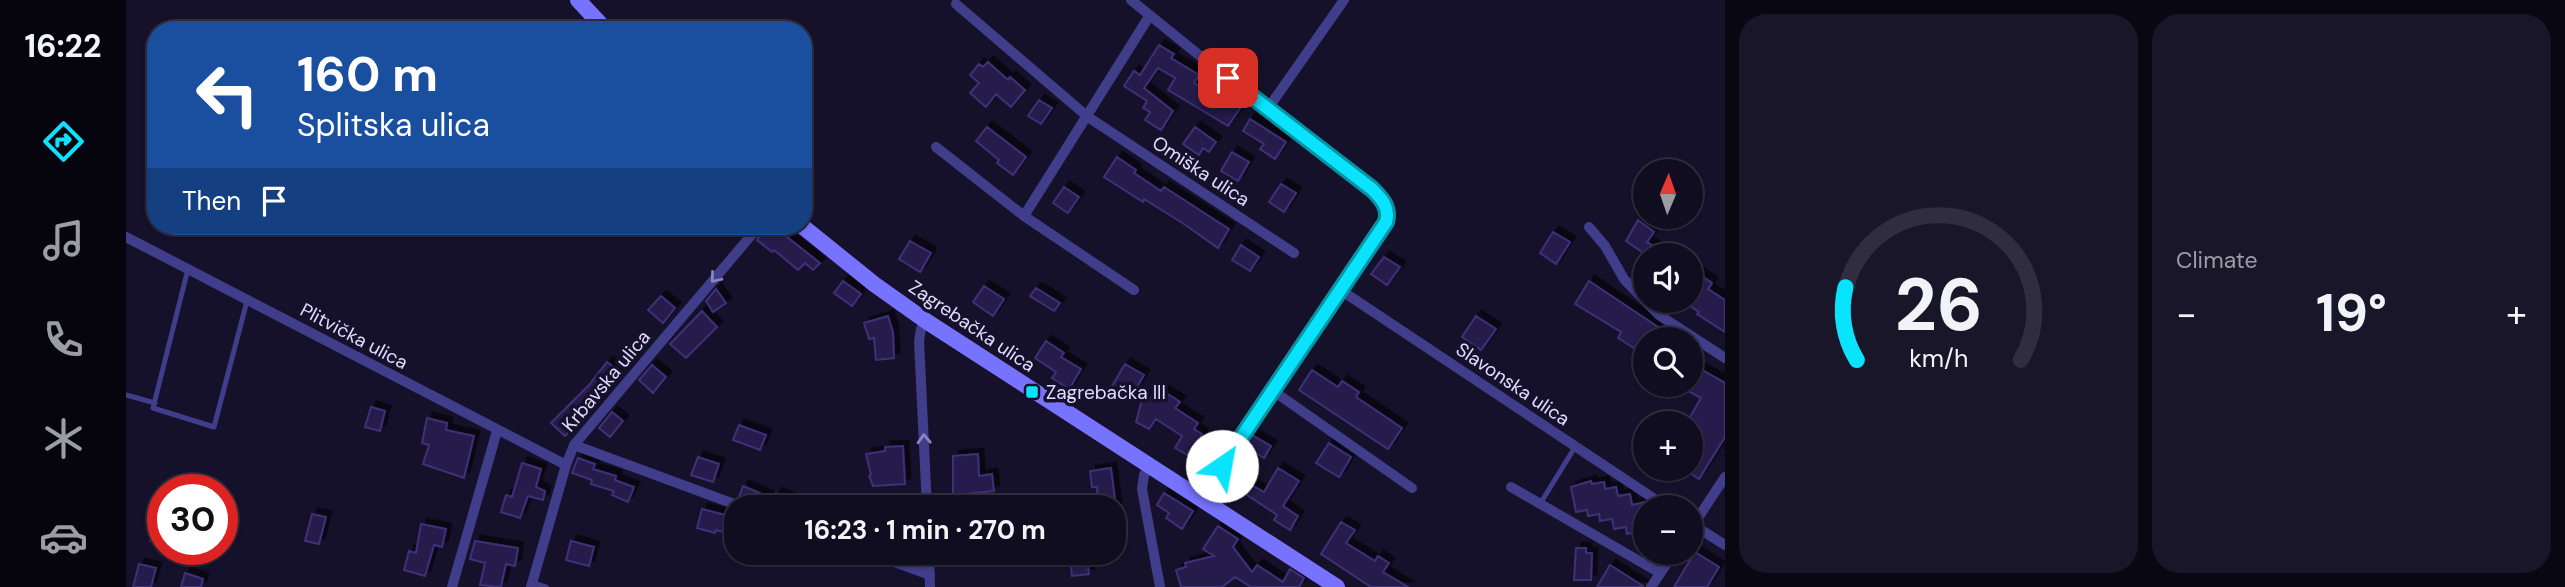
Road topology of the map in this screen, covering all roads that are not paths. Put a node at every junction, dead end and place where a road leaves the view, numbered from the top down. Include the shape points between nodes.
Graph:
1 (578, 0) edge
2 (1131, 0) edge
3 (1344, 0) edge
4 (956, 4) dead end
5 (1150, 15) junction
6 (598, 21) edge
7 (1267, 110) junction
8 (1088, 117) junction
9 (936, 147) dead end
10 (1024, 216) junction
11 (1589, 227) dead end
12 (812, 234) edge
13 (751, 235) edge
14 (126, 237) edge
15 (1294, 253) dead end
16 (188, 269) junction
17 (1339, 289) junction
18 (1135, 290) dead end
19 (248, 300) junction
20 (926, 321) junction
21 (1725, 358) edge
22 (1272, 390) junction
23 (126, 395) edge
24 (155, 403) junction
25 (497, 431) junction
26 (574, 445) junction
27 (1576, 446) junction
28 (566, 465) junction
29 (1149, 466) junction
30 (1725, 477) edge
31 (1511, 487) dead end
32 (1412, 488) dead end
33 (926, 495) edge
34 (1649, 495) edge
35 (1200, 499) junction
36 (724, 500) edge
37 (1540, 504) junction
38 (1703, 510) edge
39 (1703, 532) edge
40 (1725, 545) edge
41 (903, 565) edge
42 (930, 565) edge
43 (1666, 565) edge
44 (1660, 573) junction
45 (930, 575) junction
46 (532, 585) edge
47 (452, 587) edge
48 (545, 587) edge
49 (930, 587) edge
50 (1160, 587) edge
51 (1337, 587) edge
52 (1651, 587) edge

1 - 6 main road
2 - 5 street
3 - 7 street
4 - 8 street, Omiška ulica
5 - 7 street
5 - 8 street
7 - 17 street via 1372,189 1388,215
8 - 10 street
8 - 15 street, Omiška ulica
9 - 10 street
10 - 18 street
11 - 21 street via 1624,279 1659,315
12 - 20 main road, Zagrebačka ulica
13 -> 26 street, Krbavska ulica
14 - 16 street, Plitvička ulica
16 - 19 street, Plitvička ulica
16 - 24 lane
17 - 22 street
17 - 27 street, Slavonska ulica
19 - 24 lane via 214,427 153,408
19 - 25 street, Plitvička ulica
20 - 29 main road, Zagrebačka ulica
33 -> 20 street via 919,341
22 - 32 street
22 - 35 street
23 - 24 lane
25 - 28 street, Plitvička ulica
25 - 47 street
26 - 28 street, Krbavska ulica
26 - 36 street
27 - 34 street, Slavonska ulica
27 - 37 lane
28 - 46 street, Krbavska ulica
29 - 35 main road, Zagrebačka ulica
29 - 50 street via 1142,489
30 - 38 street
31 - 37 street
35 - 51 main road, Zagrebačka ulica
37 - 44 street
39 - 40 street
41 - 45 street
42 - 45 street
43 - 44 street
44 - 52 street
45 - 49 street
46 - 48 lane

